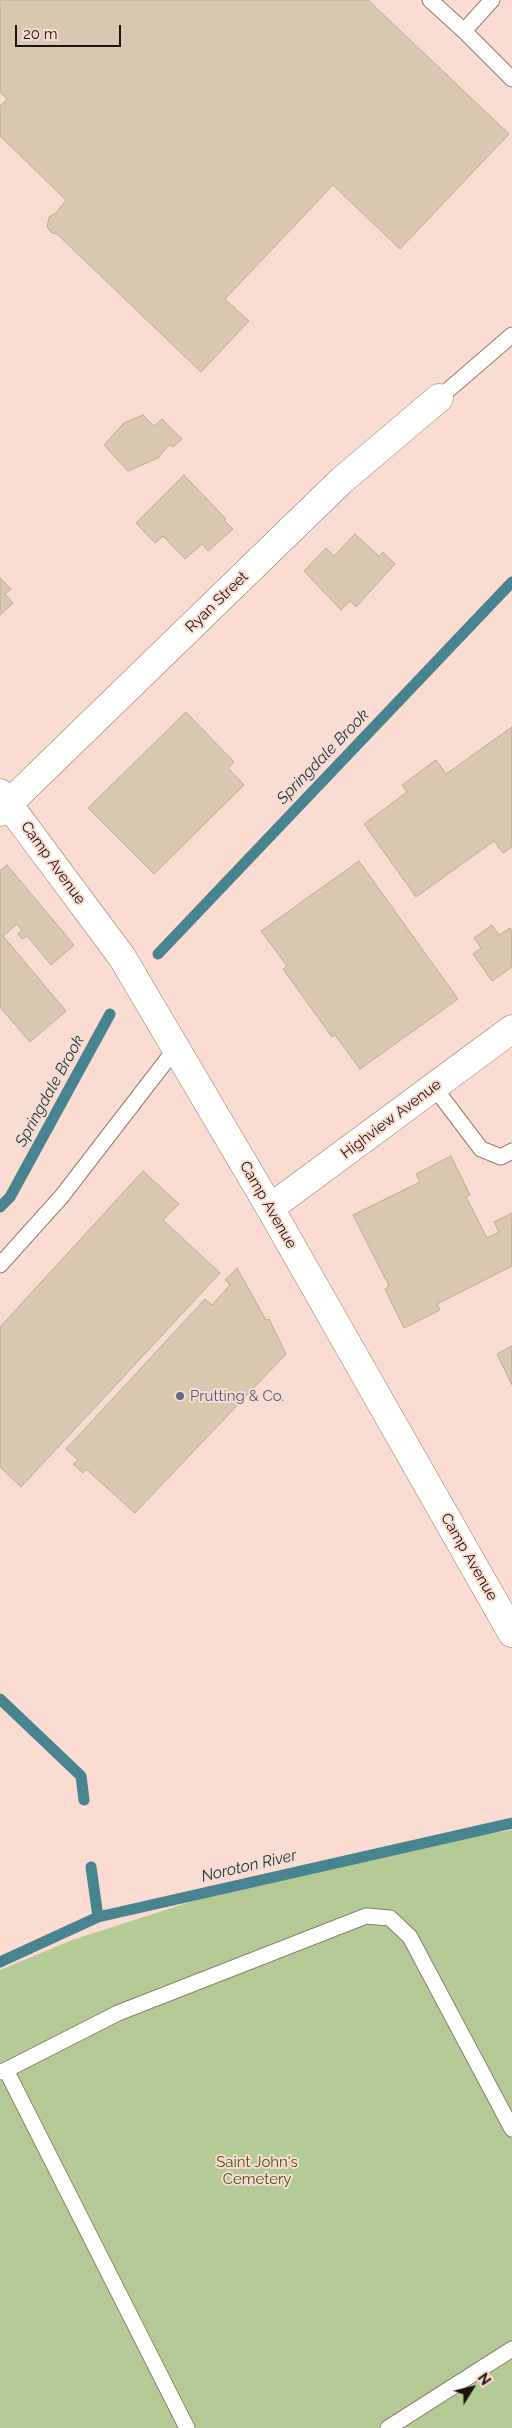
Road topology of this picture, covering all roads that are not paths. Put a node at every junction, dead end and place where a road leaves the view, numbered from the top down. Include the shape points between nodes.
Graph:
1 (430, 0) edge
2 (492, 0) edge
3 (464, 32) junction
4 (512, 79) edge
5 (512, 335) edge
6 (439, 398) joint
7 (3, 803) edge
8 (512, 1029) edge
9 (176, 1048) junction
10 (434, 1087) junction
11 (512, 1151) edge
12 (270, 1208) junction
13 (0, 1265) edge
14 (512, 1633) edge
15 (3, 2071) edge
16 (512, 2129) edge
17 (512, 2349) edge
18 (187, 2428) edge
19 (388, 2428) edge

1 - 3 lane
2 - 3 lane
3 - 4 lane
5 - 6 lane
6 - 7 street, Ryan Street via 341,481
7 - 9 street, Camp Avenue via 122,957
8 - 10 street, Highview Avenue
9 - 12 street, Camp Avenue
9 - 13 lane via 62,1196
10 - 11 lane via 481,1150 501,1157
10 - 12 street, Highview Avenue
12 - 14 street, Camp Avenue
15 - 16 lane via 118,2013 366,1916 390,1918 410,1937
15 - 18 lane
17 - 19 lane

